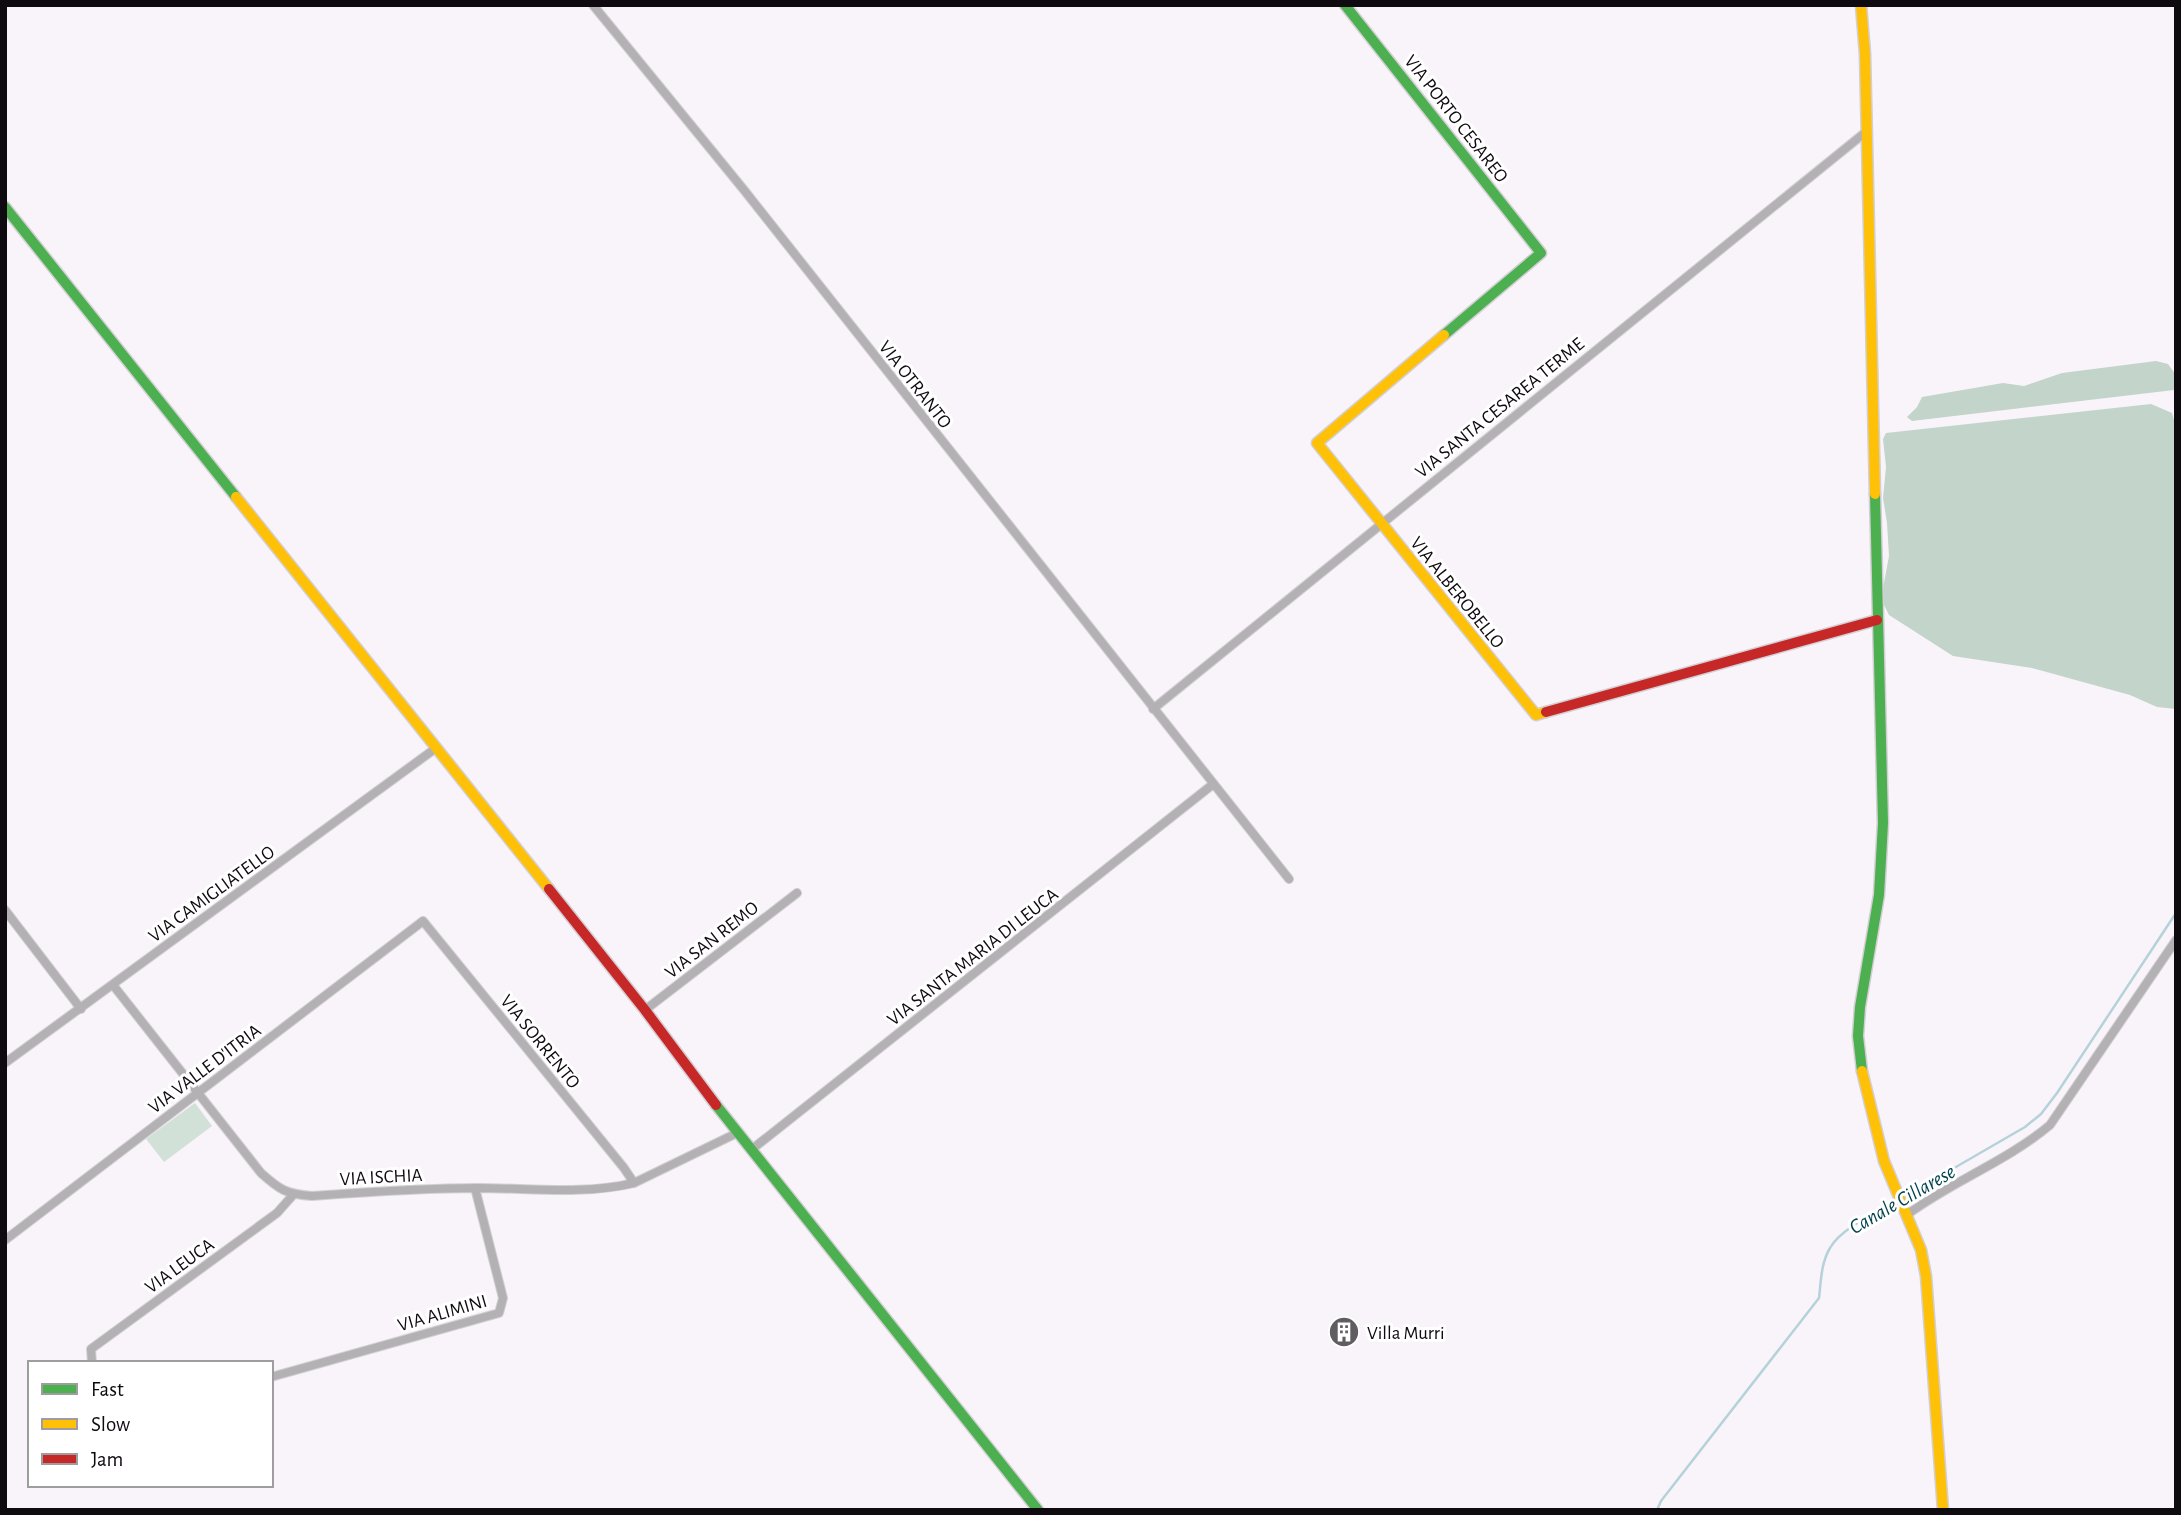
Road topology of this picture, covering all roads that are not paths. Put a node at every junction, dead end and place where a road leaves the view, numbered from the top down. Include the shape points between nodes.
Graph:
1 (593, 5) edge
2 (1345, 5) edge
3 (1861, 5) edge
4 (1867, 131) junction
5 (5, 207) edge
6 (1541, 253) joint
7 (1381, 524) junction
8 (1877, 620) junction
9 (1153, 709) junction
10 (436, 748) junction
11 (1212, 785) junction
12 (1289, 879) dead end
13 (797, 893) dead end
14 (5, 910) edge
15 (423, 921) joint
16 (2176, 940) edge
17 (113, 985) junction
18 (80, 1009) junction
19 (645, 1010) junction
20 (5, 1063) edge
21 (198, 1093) junction
22 (737, 1133) junction
23 (751, 1150) junction
24 (634, 1183) junction
25 (475, 1188) junction
26 (293, 1195) junction
27 (1908, 1214) junction
28 (5, 1240) edge
29 (92, 1361) edge
30 (273, 1376) edge
31 (1038, 1510) edge
32 (1943, 1510) edge

1 - 9 street, VIA OTRANTO
2 - 6 street, VIA PORTO CESAREO
3 - 4 street
4 - 7 street, VIA SANTA CESAREA TERME
4 - 8 street
5 - 10 street
6 - 7 street, VIA ALBEROBELLO via 1317,443
7 - 8 street, VIA ALBEROBELLO via 1536,715
7 - 9 street, VIA SANTA CESAREA TERME
8 - 27 street via 1882,862 1858,1036 1884,1161
9 - 11 street, VIA OTRANTO
10 - 17 street, VIA CAMIGLIATELLO
10 - 19 street
11 - 12 street, VIA OTRANTO
11 - 23 street, VIA SANTA MARIA DI LEUCA
13 - 19 street, VIA SAN REMO
14 - 18 street
15 - 21 street, VIA VALLE D'ITRIA
15 - 24 street, VIA SORRENTO
16 - 27 street via 2050,1125 2029,1143
17 - 18 street, VIA CAMIGLIATELLO
17 - 21 street
18 - 20 street, VIA CAMIGLIATELLO
19 - 22 street
21 - 26 street via 261,1172
21 - 28 street, VIA VALLE D'ITRIA
22 - 23 street
22 - 24 street, VIA ISCHIA
23 - 31 street
24 - 25 street, VIA ISCHIA via 573,1189
25 - 26 street, VIA ISCHIA
25 - 30 street, VIA ALIMINI via 503,1298 499,1312
26 - 29 street, VIA LEUCA via 277,1213 91,1349
27 - 32 street via 1926,1276

